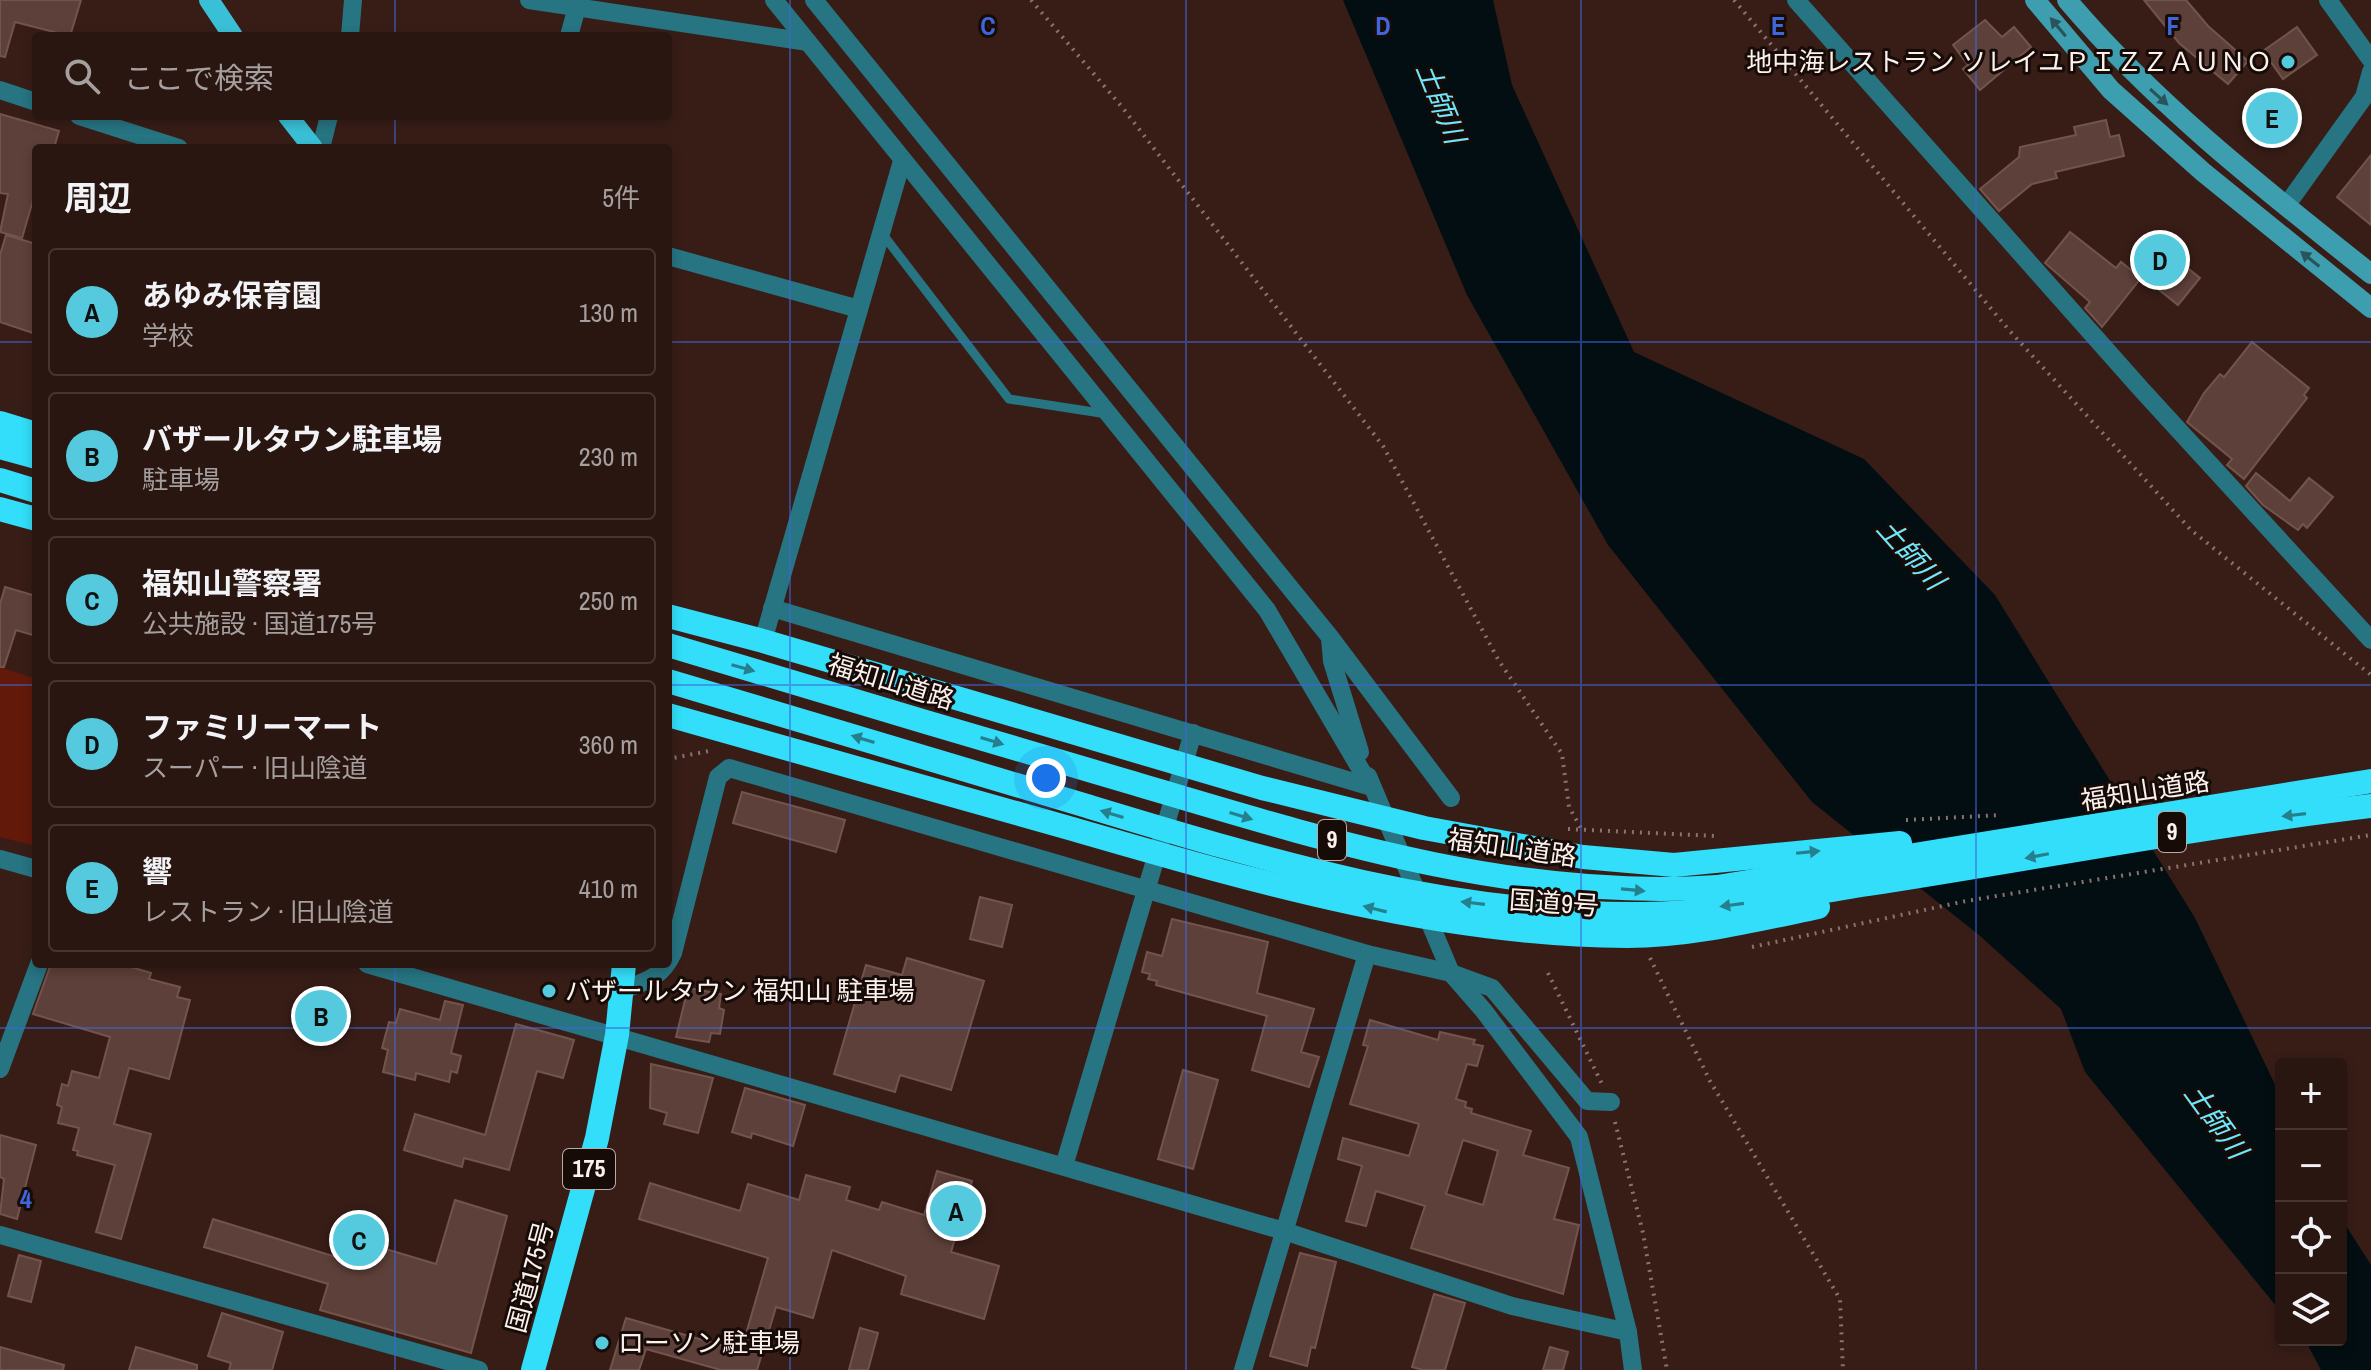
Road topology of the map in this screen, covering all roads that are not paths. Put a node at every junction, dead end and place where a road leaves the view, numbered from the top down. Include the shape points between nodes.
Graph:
1 (209, 0) edge
2 (353, 0) edge
3 (529, 0) edge
4 (774, 0) edge
5 (814, 0) edge
6 (1796, 0) edge
7 (2035, 0) edge
8 (2067, 0) edge
9 (2328, 0) edge
10 (597, 5) edge
11 (577, 7) junction
12 (230, 32) edge
13 (350, 32) edge
14 (570, 32) edge
15 (808, 42) junction
16 (2371, 60) edge
17 (2371, 72) edge
18 (0, 90) edge
19 (32, 101) edge
20 (92, 120) edge
21 (291, 120) edge
22 (328, 120) edge
23 (166, 144) edge
24 (310, 144) edge
25 (322, 144) edge
26 (902, 161) junction
27 (2286, 206) junction
28 (881, 232) junction
29 (672, 257) edge
30 (2371, 274) edge
31 (2371, 308) edge
32 (859, 309) junction
33 (1110, 415) junction
34 (0, 423) edge
35 (32, 433) edge
36 (0, 447) edge
37 (32, 456) edge
38 (0, 480) edge
39 (32, 490) edge
40 (0, 509) edge
41 (32, 518) edge
42 (772, 608) junction
43 (672, 617) edge
44 (1330, 637) junction
45 (2371, 640) edge
46 (763, 641) junction
47 (672, 646) edge
48 (672, 682) edge
49 (672, 716) edge
50 (1193, 733) junction
51 (2371, 781) edge
52 (1371, 787) junction
53 (1451, 798) dead end
54 (2371, 806) edge
55 (2014, 827) junction
56 (0, 859) edge
57 (32, 868) edge
58 (1975, 868) junction
59 (1147, 891) junction
60 (1367, 954) junction
61 (672, 955) edge
62 (38, 968) edge
63 (381, 968) edge
64 (624, 968) edge
65 (666, 968) edge
66 (1451, 973) junction
67 (623, 990) junction
68 (617, 1035) junction
69 (0, 1069) edge
70 (1611, 1102) road end
71 (1064, 1166) junction
72 (1284, 1231) junction
73 (0, 1235) edge
74 (1628, 1332) junction
75 (479, 1370) edge
76 (533, 1370) edge
77 (1243, 1370) edge
78 (1633, 1370) edge

1 - 12 main road
2 - 13 street
3 - 11 street
4 - 15 street
5 - 44 street
6 - 45 street
31 -> 7 street via 2111,90
8 -> 27 street via 2128,69
9 - 16 street
10 - 11 street
10 - 15 street
11 - 14 street
15 - 26 street
17 - 27 street via 2364,97
18 - 19 street
20 - 23 street
21 - 24 main road
22 - 25 street
26 - 28 street
26 - 33 street
27 - 30 street
28 - 32 street
28 - 33 lane via 1009,399
29 - 32 street
32 - 42 street
33 - 52 street via 1267,610
34 - 35 highway
36 - 37 highway
38 - 39 highway
40 - 41 highway
42 - 46 street
42 - 50 street
43 - 46 highway, 9
44 - 52 street via 1332,661
44 - 53 street
46 -> 55 highway, 9 via 1155,757 1410,825 1583,857 1674,865
47 -> 55 highway, 福知山道路 / 9 via 1267,824 1498,878 1648,892 1717,887
58 -> 48 highway, 福知山道路 / 9 via 1646,915 1418,896 1281,864
58 -> 49 highway, 国道9号 / 9 via 1937,882 1730,926 1630,936 1545,932 1395,914 1131,846
50 - 52 street
50 - 59 street
51 - 55 highway, 福知山道路 / 9
52 - 66 street
54 -> 58 highway, 福知山道路 / 9 via 2126,839
56 - 57 street
59 - 60 street
59 - 61 street via 729,768 718,777
59 - 71 street
60 - 66 street
60 - 72 street
62 - 69 street
63 - 68 street
64 - 67 highway, 国道175号 / 175
65 - 67 street
66 - 70 street via 1492,988 1587,1101
66 - 74 street via 1579,1137
67 - 68 highway, 国道175号 / 175
68 - 71 street via 671,1055
68 - 76 highway, 国道175号 / 175 via 597,1138
71 - 72 street
72 - 74 street via 1512,1306
72 - 77 street
73 - 75 street
74 - 78 street

